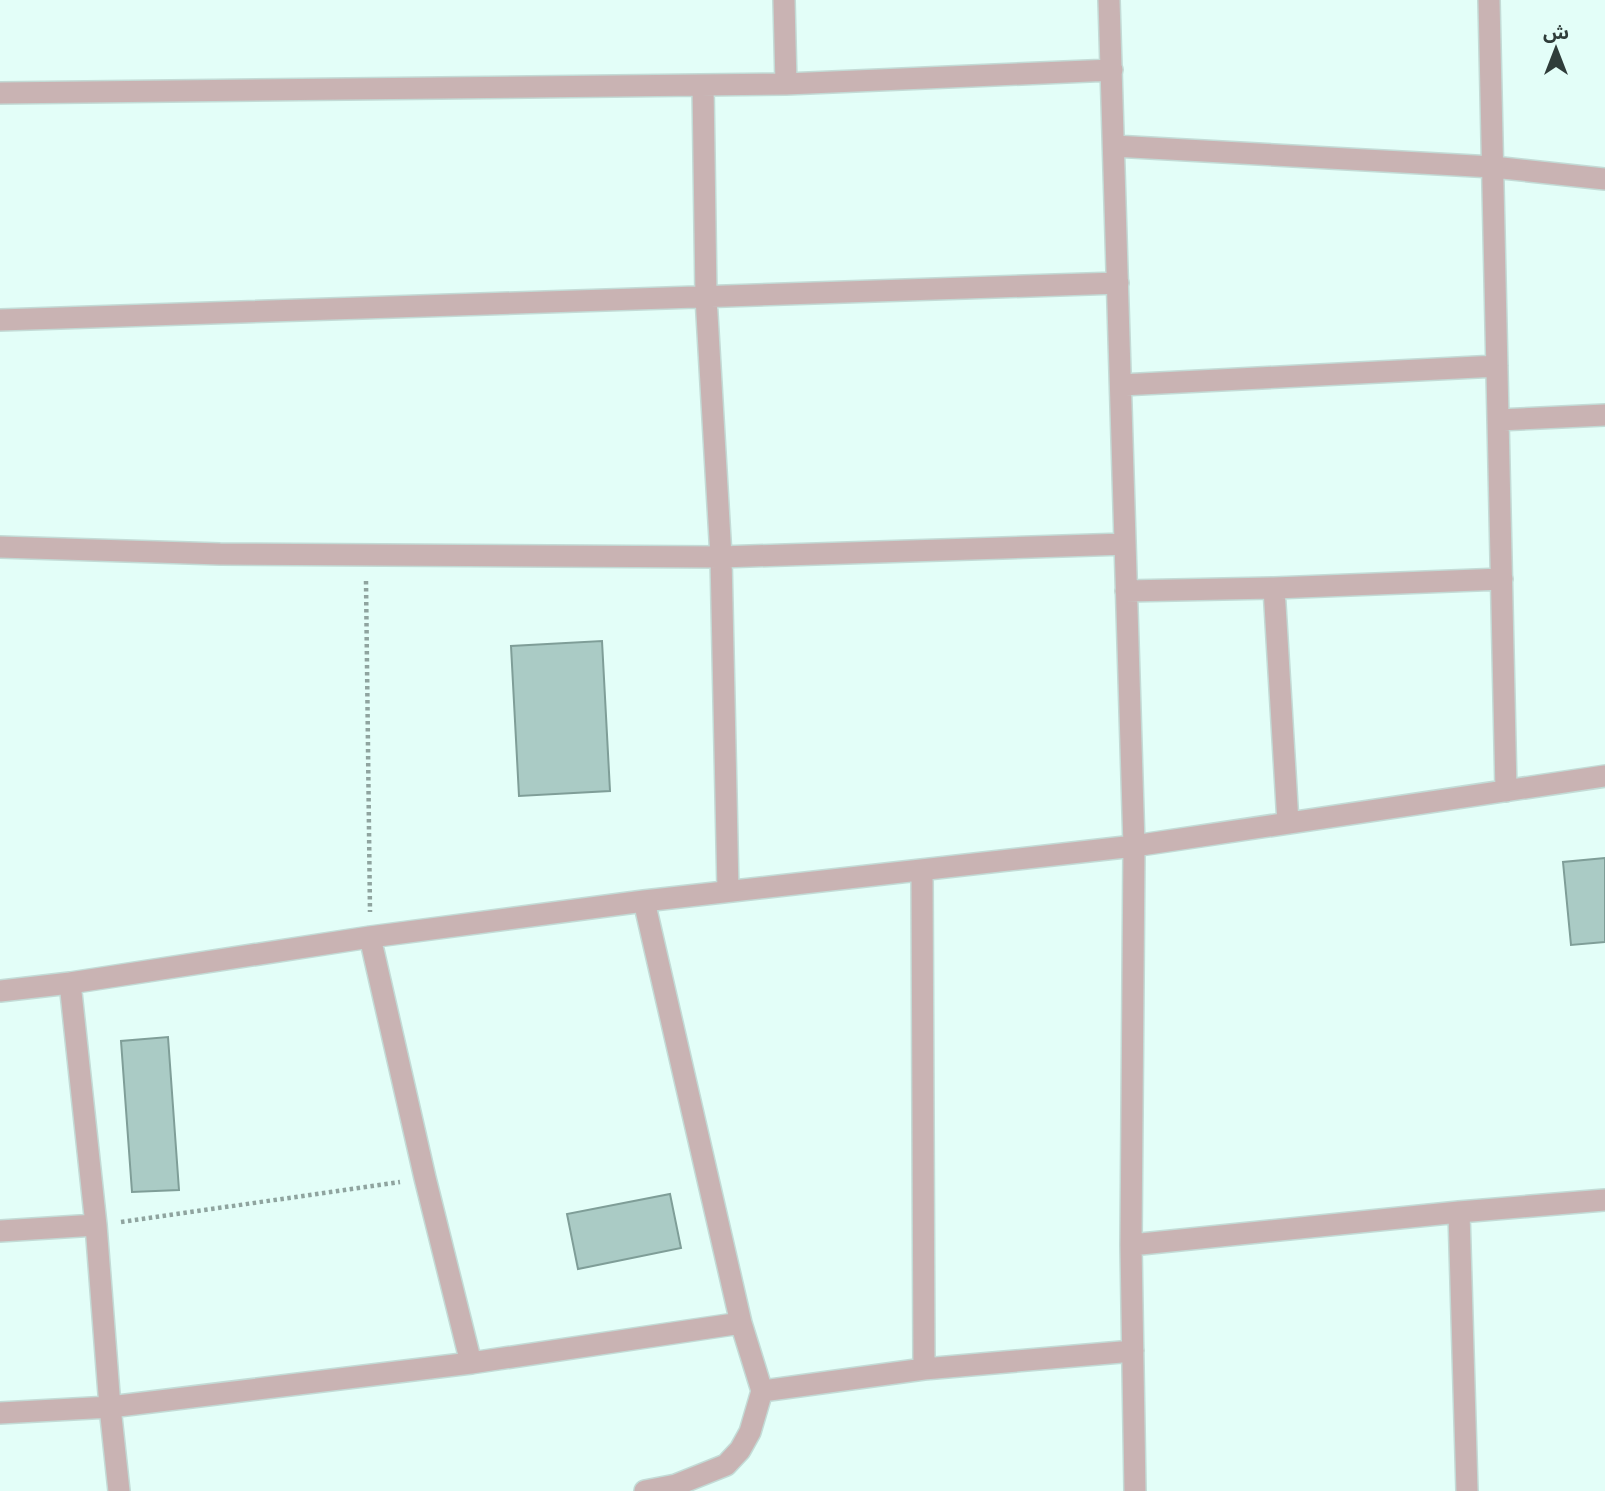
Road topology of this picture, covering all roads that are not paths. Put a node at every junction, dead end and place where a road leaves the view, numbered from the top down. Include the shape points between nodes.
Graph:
1 (783, 0) edge
2 (1109, 0) edge
3 (1489, 0) edge
4 (1112, 70) junction
5 (786, 84) junction
6 (703, 85) junction
7 (0, 93) edge
8 (1114, 146) junction
9 (1493, 167) junction
10 (1605, 179) edge
11 (1118, 283) junction
12 (706, 297) junction
13 (0, 320) edge
14 (1497, 366) junction
15 (1121, 385) junction
16 (1605, 415) edge
17 (1498, 420) junction
18 (1125, 544) junction
19 (0, 547) edge
20 (721, 556) junction
21 (1502, 579) junction
22 (1274, 588) junction
23 (1126, 591) junction
24 (1605, 776) edge
25 (1506, 791) junction
26 (1288, 823) junction
27 (1134, 846) junction
28 (922, 870) junction
29 (728, 891) junction
30 (643, 901) junction
31 (370, 937) junction
32 (70, 984) junction
33 (0, 991) edge
34 (1605, 1200) edge
35 (1459, 1212) junction
36 (96, 1226) junction
37 (0, 1231) edge
38 (1131, 1245) junction
39 (741, 1323) junction
40 (1133, 1351) junction
41 (471, 1363) junction
42 (924, 1369) junction
43 (762, 1391) junction
44 (110, 1407) junction
45 (0, 1413) edge
46 (119, 1491) edge
47 (645, 1491) edge
48 (1135, 1491) edge
49 (1467, 1491) edge

1 - 5 street
2 - 4 street
3 - 9 street
4 - 5 street
4 - 8 street
5 - 6 street
6 - 7 street
6 - 12 street
8 - 9 street
8 - 11 street
9 - 10 street
9 - 14 street
11 - 12 street
11 - 15 street
12 - 13 street
12 - 20 street
14 - 15 street
14 - 17 street
15 - 18 street
16 - 17 street
17 - 21 street
18 - 20 street
18 - 23 street
19 - 20 street via 220,554
20 - 29 street
21 - 22 street
21 - 25 street
22 - 23 street
22 - 26 street
23 - 27 street
24 - 25 street
25 - 26 street
26 - 27 street
27 - 28 street
27 - 38 street
28 - 29 street
28 - 42 street
29 - 30 street
30 - 31 street
30 - 39 street
31 - 32 street
31 - 41 street
32 - 33 street
32 - 36 street
34 - 35 street
35 - 38 street
35 - 49 street
36 - 37 street
36 - 44 street
38 - 40 street
39 - 41 street
39 - 43 street
40 - 42 street
40 - 48 street
41 - 44 street
42 - 43 street
43 - 47 street via 750,1432 726,1465 676,1485
44 - 45 street
44 - 46 street

